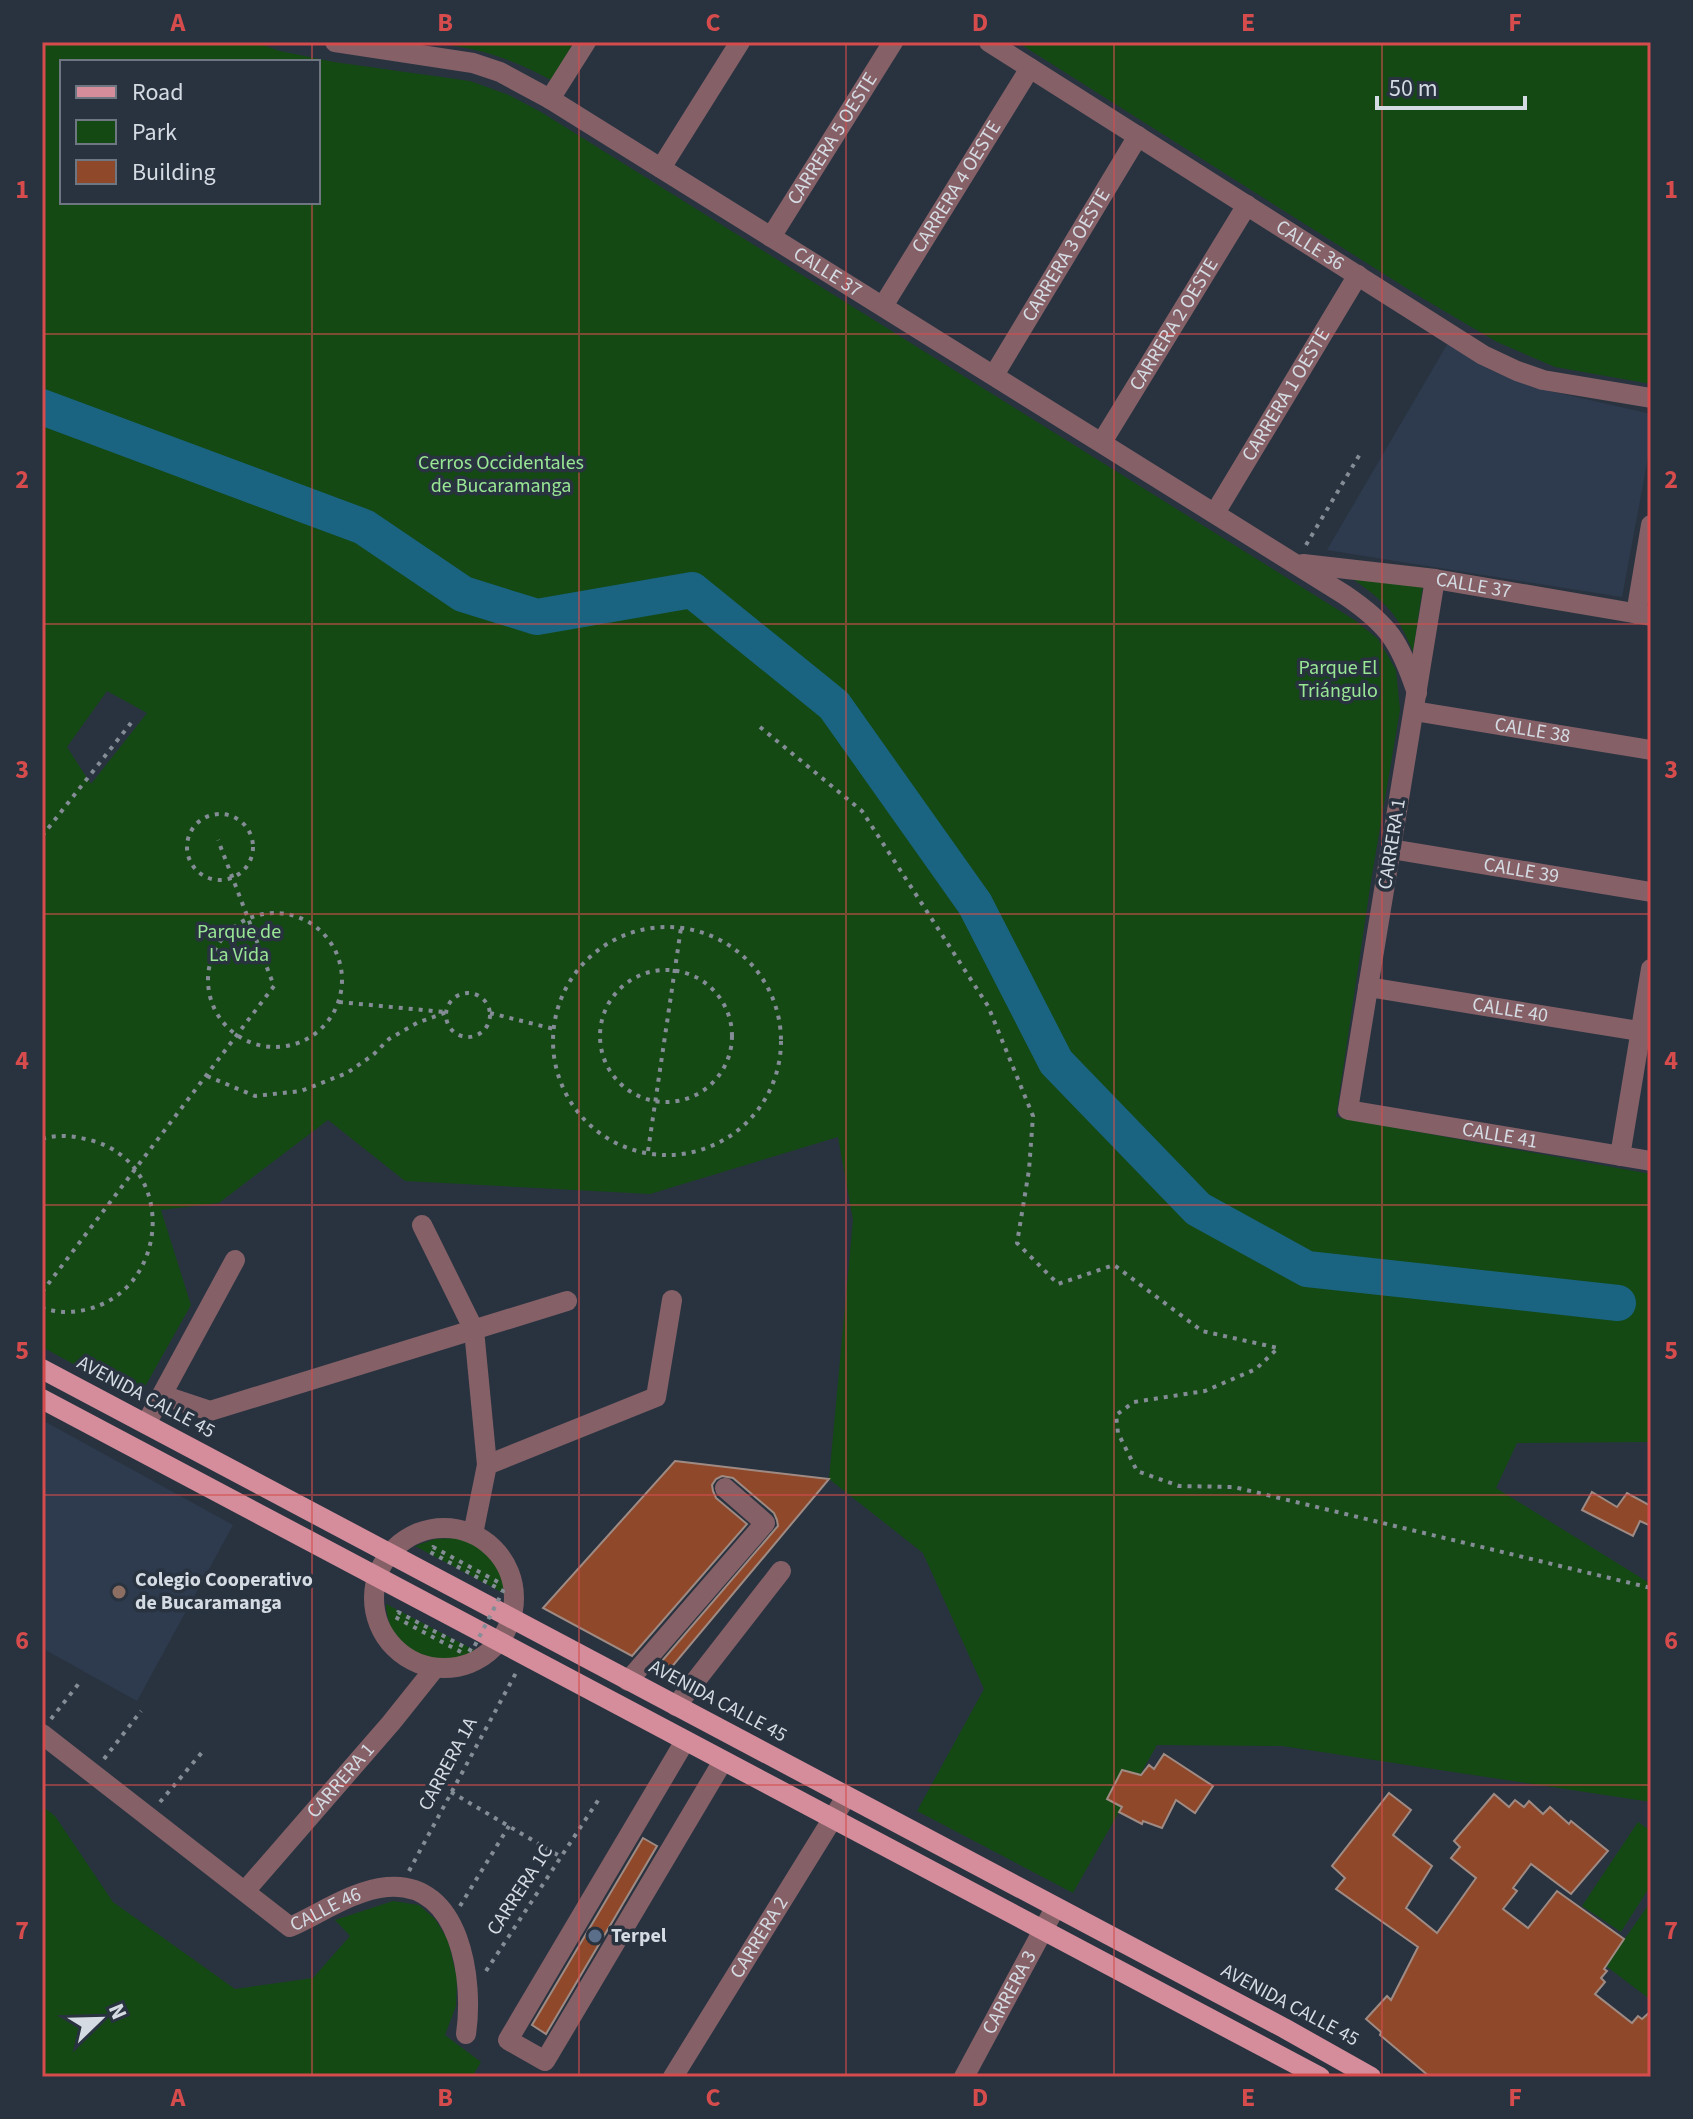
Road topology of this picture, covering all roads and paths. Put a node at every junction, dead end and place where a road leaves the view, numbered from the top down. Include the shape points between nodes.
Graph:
1 (335, 42) edge
2 (586, 42) edge
3 (740, 42) edge
4 (893, 42) edge
5 (989, 42) edge
6 (1030, 68) junction
7 (550, 99) junction
8 (1138, 136) junction
9 (661, 168) junction
10 (1247, 205) junction
11 (771, 237) junction
12 (1358, 275) junction
13 (883, 306) junction
14 (994, 375) junction
15 (1651, 398) edge
16 (1102, 442) junction
17 (1360, 454) dead end
18 (1215, 513) junction
19 (1651, 525) edge
20 (1295, 563) junction
21 (1435, 579) junction
22 (1644, 615) edge
23 (1415, 702) junction
24 (131, 723) dead end
25 (760, 727) dead end
26 (1651, 750) edge
27 (42, 836) edge
28 (218, 840) dead end
29 (1391, 849) junction
30 (232, 877) junction
31 (1651, 892) edge
32 (248, 918) junction
33 (681, 928) junction
34 (1651, 969) edge
35 (675, 971) junction
36 (1368, 987) junction
37 (339, 1002) junction
38 (447, 1012) junction
39 (490, 1013) junction
40 (554, 1029) junction
41 (1646, 1032) edge
42 (237, 1035) junction
43 (206, 1075) junction
44 (655, 1101) junction
45 (1348, 1110) joint
46 (42, 1139) edge
47 (647, 1152) junction
48 (1620, 1156) junction
49 (1651, 1161) edge
50 (134, 1170) junction
51 (422, 1225) dead end
52 (235, 1260) dead end
53 (42, 1292) edge
54 (672, 1300) dead end
55 (567, 1301) dead end
56 (42, 1308) edge
57 (474, 1330) junction
58 (42, 1369) edge
59 (162, 1395) junction
60 (42, 1399) edge
61 (146, 1424) junction
62 (487, 1465) junction
63 (725, 1488) dead end
64 (473, 1534) junction
65 (389, 1554) junction
66 (781, 1571) dead end
67 (377, 1577) junction
68 (498, 1582) dead end
69 (1651, 1588) edge
70 (512, 1619) junction
71 (499, 1642) junction
72 (461, 1652) dead end
73 (525, 1656) junction
74 (435, 1668) junction
75 (628, 1681) junction
76 (80, 1682) dead end
77 (676, 1706) junction
78 (141, 1711) dead end
79 (47, 1726) edge
80 (685, 1741) junction
81 (204, 1750) dead end
82 (723, 1761) junction
83 (93, 1773) junction
84 (451, 1792) junction
85 (846, 1797) junction
86 (599, 1799) dead end
87 (148, 1816) junction
88 (833, 1818) junction
89 (509, 1826) junction
90 (561, 1857) junction
91 (400, 1887) junction
92 (245, 1891) junction
93 (1055, 1908) junction
94 (451, 1921) junction
95 (1044, 1930) junction
96 (469, 1998) junction
97 (466, 2034) dead end
98 (1338, 2057) junction
99 (1317, 2076) edge
100 (673, 2077) edge
101 (964, 2077) edge
102 (1371, 2077) edge

1 - 7 street, CALLE 37 via 473,63
2 - 7 street
3 - 9 street
4 - 11 street, CARRERA 5 OESTE
5 - 6 street, CALLE 36
6 - 8 street, CALLE 36
6 - 13 street, CARRERA 4 OESTE
7 - 9 street, CALLE 37
8 - 10 street, CALLE 36
8 - 14 street, CARRERA 3 OESTE
9 - 11 street, CALLE 37
10 - 12 street, CALLE 36
10 - 16 street, CARRERA 2 OESTE
11 - 13 street, CALLE 37
12 - 15 street, CALLE 36 via 1517,371
12 - 18 street, CARRERA 1 OESTE
13 - 14 street, CALLE 37
14 - 16 street, CALLE 37
16 - 18 street, CALLE 37
17 - 20 path
18 - 20 street, CALLE 37
19 - 22 street
20 - 21 street, CALLE 37
20 - 23 street, CALLE 37 via 1388,630 1401,652
21 - 22 street, CALLE 37
21 - 23 street, CARRERA 1
23 - 26 street, CALLE 38
23 - 29 street, CARRERA 1
24 - 27 path
25 - 69 path via 862,811 988,1006 1033,1116 1017,1243 1058,1284 1114,1265 1202,1331 1278,1348 1256,1369 1205,1391 1134,1402 1116,1415 1118,1433 1137,1471 1179,1486 1234,1487
28 - 30 path
29 - 31 street, CALLE 39
29 - 36 street, CARRERA 1
30 - 30 path via 251,857 251,836 238,819 207,816 188,839 190,861 206,877
30 - 32 path
32 - 37 path via 286,913 308,921 326,936 338,956
32 - 42 path via 274,986
32 - 42 path via 223,935 207,975 218,1016
33 - 35 path
33 - 40 path via 654,927 617,937 586,960 564,992
33 - 47 path via 729,944 757,970 776,1004 782,1043 775,1081 757,1113 729,1138 696,1152
34 - 41 street
35 - 44 path
35 - 44 path via 642,974 623,985 601,1023 600,1046 607,1067 621,1085
35 - 44 path via 705,983 720,998 732,1039 728,1060 701,1093 681,1101
36 - 41 street, CALLE 40
36 - 45 street, CARRERA 1
37 - 38 path
37 - 42 path via 313,1036 294,1045 272,1048
38 - 39 path via 453,1000 465,994 479,996
38 - 39 path via 454,1032 468,1038 482,1033
38 - 43 path via 389,1039 347,1073 301,1091 255,1096
39 - 40 path
40 - 47 path via 556,1066 570,1100 593,1128 625,1147
41 - 48 street
42 - 43 path
43 - 50 path
44 - 47 path
45 - 48 street, CALLE 41
46 - 50 path via 74,1136 102,1143
48 - 49 street, CALLE 41
50 - 53 path
50 - 56 path via 153,1213 152,1243 141,1271 121,1293 94,1308
51 - 57 street
52 - 59 street
54 - 62 street via 656,1397
55 - 57 street
57 - 59 street via 210,1411
57 - 62 street
58 - 61 main road, AVENIDA CALLE 45
59 - 61 street
60 - 67 main road
61 - 65 main road, AVENIDA CALLE 45
62 - 64 street
63 - 75 street via 765,1523
64 - 65 street via 435,1528 416,1533
64 - 70 street via 488,1543 509,1569
65 - 67 street
65 - 70 main road, AVENIDA CALLE 45
66 - 77 street
67 - 71 main road
67 - 74 street via 375,1610 389,1642 402,1655
68 - 72 path, bridge via 433,1547 430,1552 503,1591 472,1651 398,1612 395,1617
70 - 71 street
70 - 75 main road, AVENIDA CALLE 45
71 - 73 main road
71 - 74 street via 473,1663
73 - 80 main road
73 - 84 path, CARRERA 1A
74 - 92 street, CARRERA 1
75 - 77 main road, AVENIDA CALLE 45
76 - 79 path
77 - 85 main road, AVENIDA CALLE 45
78 - 83 path
79 - 83 street, CALLE 46
80 - 82 main road
80 - 82 street via 508,2040 545,2061
81 - 87 path
82 - 88 main road
83 - 87 street, CALLE 46
84 - 89 path
84 - 91 path, CARRERA 1A
85 - 88 street, CARRERA 2
85 - 93 main road, AVENIDA CALLE 45
86 - 90 path, CARRERA 1C
87 - 92 street, CALLE 46
88 - 95 main road
88 - 100 street, CARRERA 2
89 - 90 path
89 - 94 path
90 - 96 path, CARRERA 1C
91 - 92 street, CALLE 46 via 368,1891 290,1927
91 - 94 street via 426,1894
93 - 95 street, CARRERA 3
93 - 98 main road, AVENIDA CALLE 45
94 - 96 street
95 - 99 main road
95 - 101 street, CARRERA 3
96 - 97 street
98 - 99 street
98 - 102 main road, AVENIDA CALLE 45

